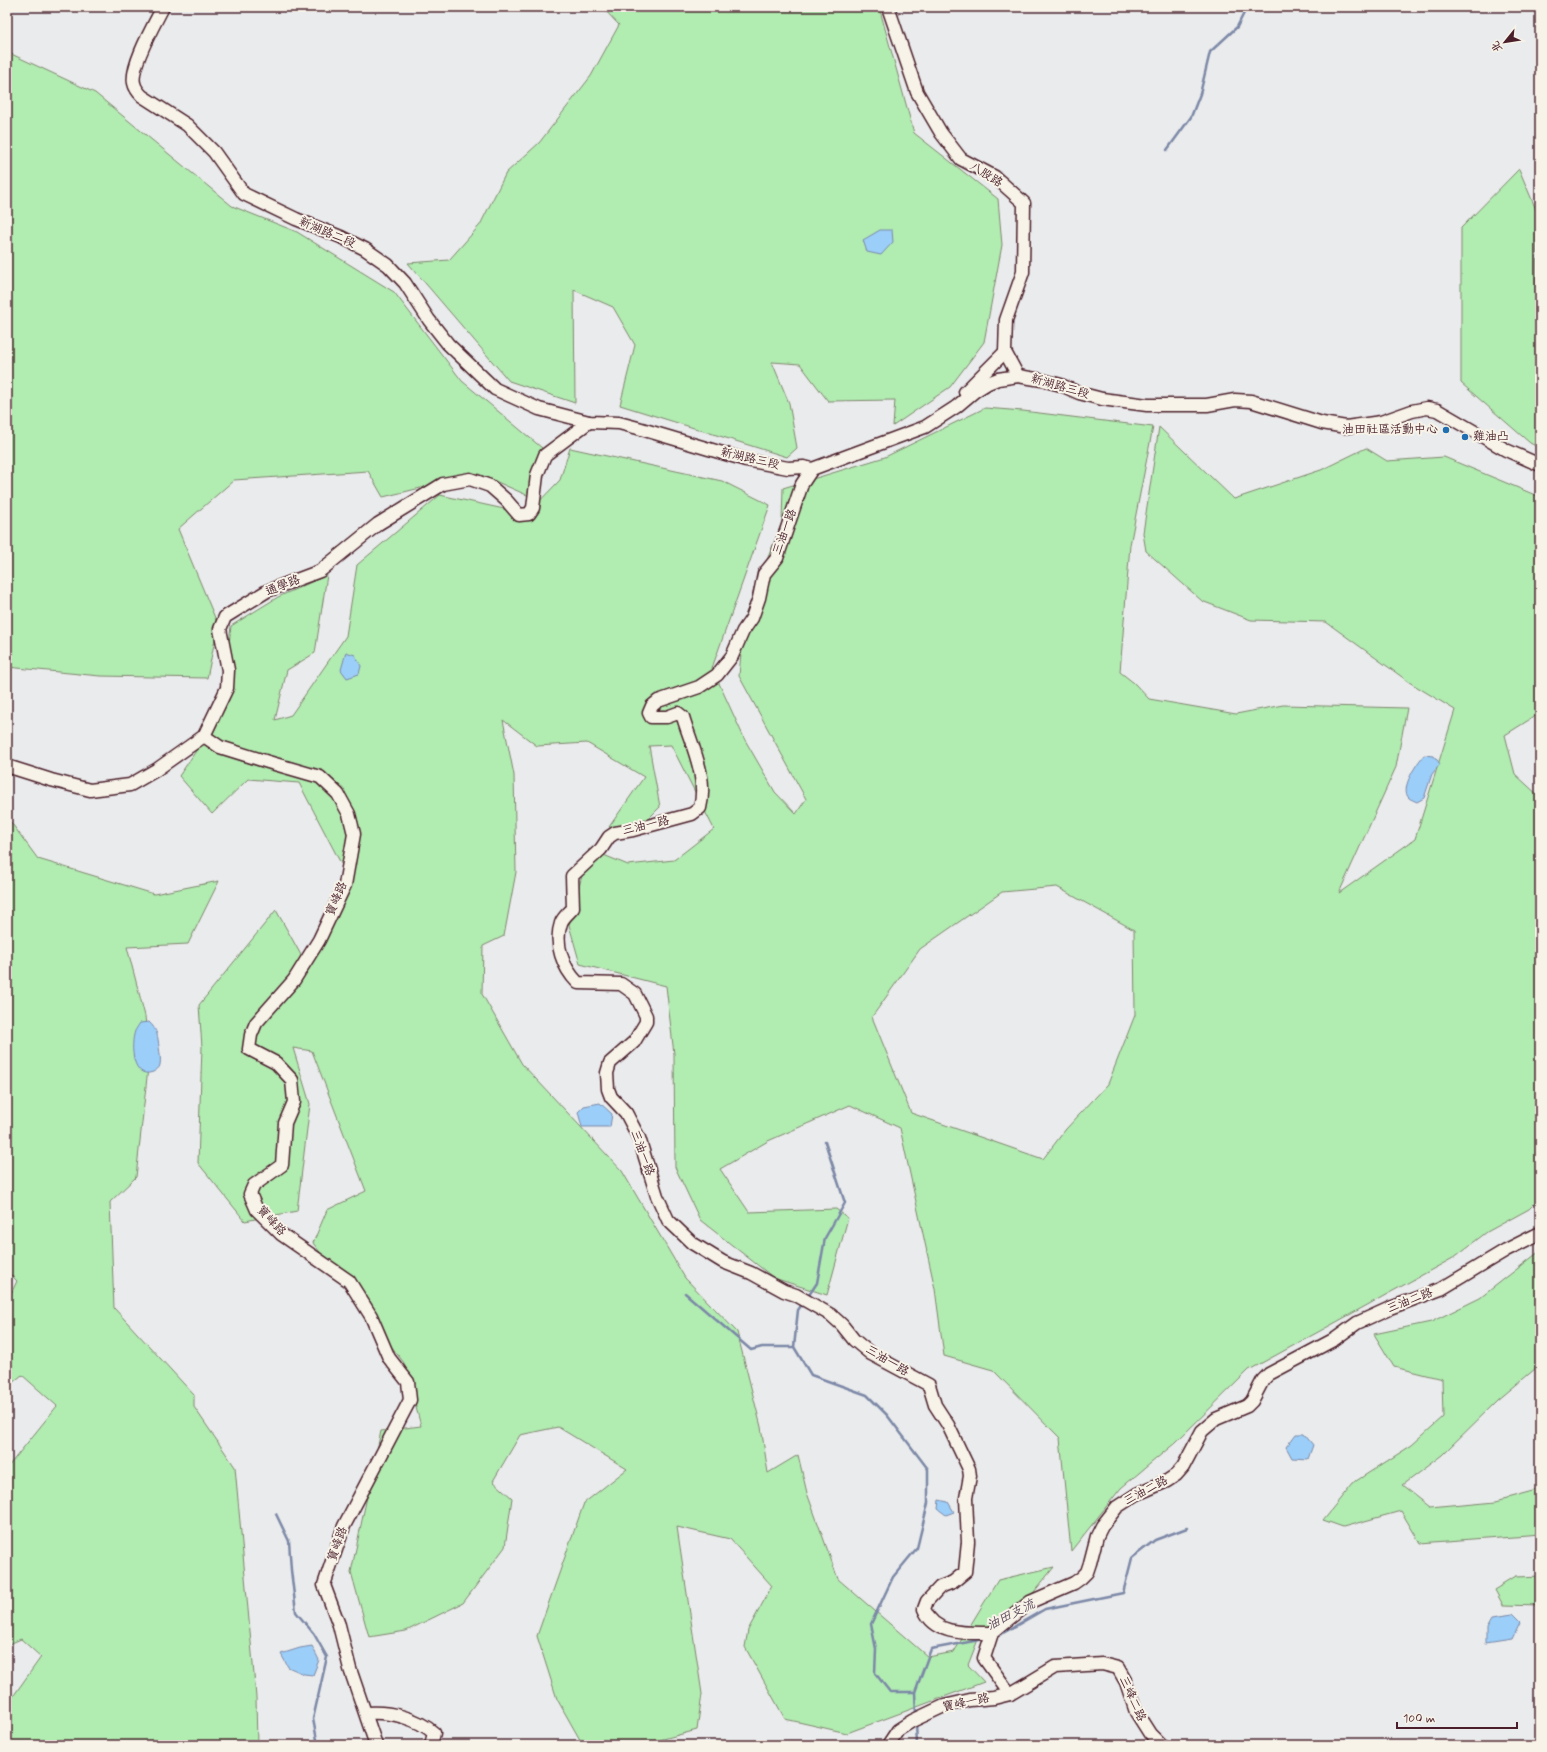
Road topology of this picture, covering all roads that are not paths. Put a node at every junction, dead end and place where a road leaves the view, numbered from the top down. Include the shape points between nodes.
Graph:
1 (163, 7) edge
2 (888, 7) edge
3 (1005, 352) junction
4 (1018, 376) junction
5 (940, 416) junction
6 (589, 422) junction
7 (1540, 464) edge
8 (812, 469) junction
9 (204, 736) junction
10 (7, 767) edge
11 (1540, 1233) edge
12 (992, 1633) junction
13 (1010, 1694) junction
14 (367, 1713) junction
15 (376, 1745) edge
16 (431, 1745) edge
17 (888, 1745) edge
18 (1161, 1745) edge

1 - 6 street, 新湖路二段 via 135,68 134,83 142,96 187,126 214,152 244,194 365,249 388,266 405,282 448,344 495,389 539,409
2 - 3 street, 八股路 via 917,92 941,133 962,159 995,178 1024,203 1023,272 1006,320
3 - 4 street
3 - 5 street
4 - 5 street, 新湖路三段 via 988,383
4 - 7 street, 新湖路三段 via 1061,385 1079,394 1147,405 1251,401 1322,423 1346,426 1381,422 1427,408 1437,410 1506,450
5 - 8 street, 新湖路三段 via 925,427
6 - 8 street, 新湖路三段 via 638,428 761,463
6 - 9 street, 通學路 via 545,455 536,475 533,508 529,514 519,515 490,486 470,479 443,484 378,524 320,571 267,591 225,617 220,629 228,670 227,688
8 - 12 street, 三油一路 via 802,484 777,558 764,574 752,618 732,656 717,675 699,687 658,701 649,713 651,717 667,717 678,713 683,717 701,770 703,797 700,808 692,814 615,833 609,837 601,849 572,876 573,908 562,922 558,945 569,974 578,983 622,984 635,994 646,1016 646,1022 634,1042 610,1063 607,1073 608,1089 612,1098 626,1113 639,1138 657,1196 668,1220 692,1243 723,1262 796,1295 831,1315 871,1354 929,1385 935,1406 960,1447 970,1476 966,1498 968,1542 965,1572 953,1582 940,1587 927,1601 924,1609 928,1619 946,1629 958,1633
9 - 10 street, 通學路 via 130,785 90,790
9 - 14 street, 寶峰路 via 220,747 320,777 338,794 349,814 354,834 345,885 319,940 294,980 256,1023 251,1035 249,1049 276,1063 292,1080 294,1102 285,1123 282,1165 254,1185 250,1194 257,1210 281,1234 349,1281 371,1316 389,1358 408,1382 410,1400 344,1526 324,1585 339,1625 350,1669
11 - 12 street, 三油二路 via 1506,1250 1442,1289 1357,1323 1335,1339 1269,1374 1247,1406 1216,1419 1202,1431 1176,1475 1126,1500 1113,1512 1097,1536 1087,1572 1081,1578 1030,1602
12 - 13 street via 984,1658
13 - 17 street, 寶峰一路 via 944,1706 898,1730
13 - 18 street, 三峰二路 via 1055,1667 1102,1664 1118,1668 1126,1682 1136,1712 1150,1734
14 - 15 street, 寶峰路
14 - 16 street via 377,1712 402,1717 426,1726 434,1732

